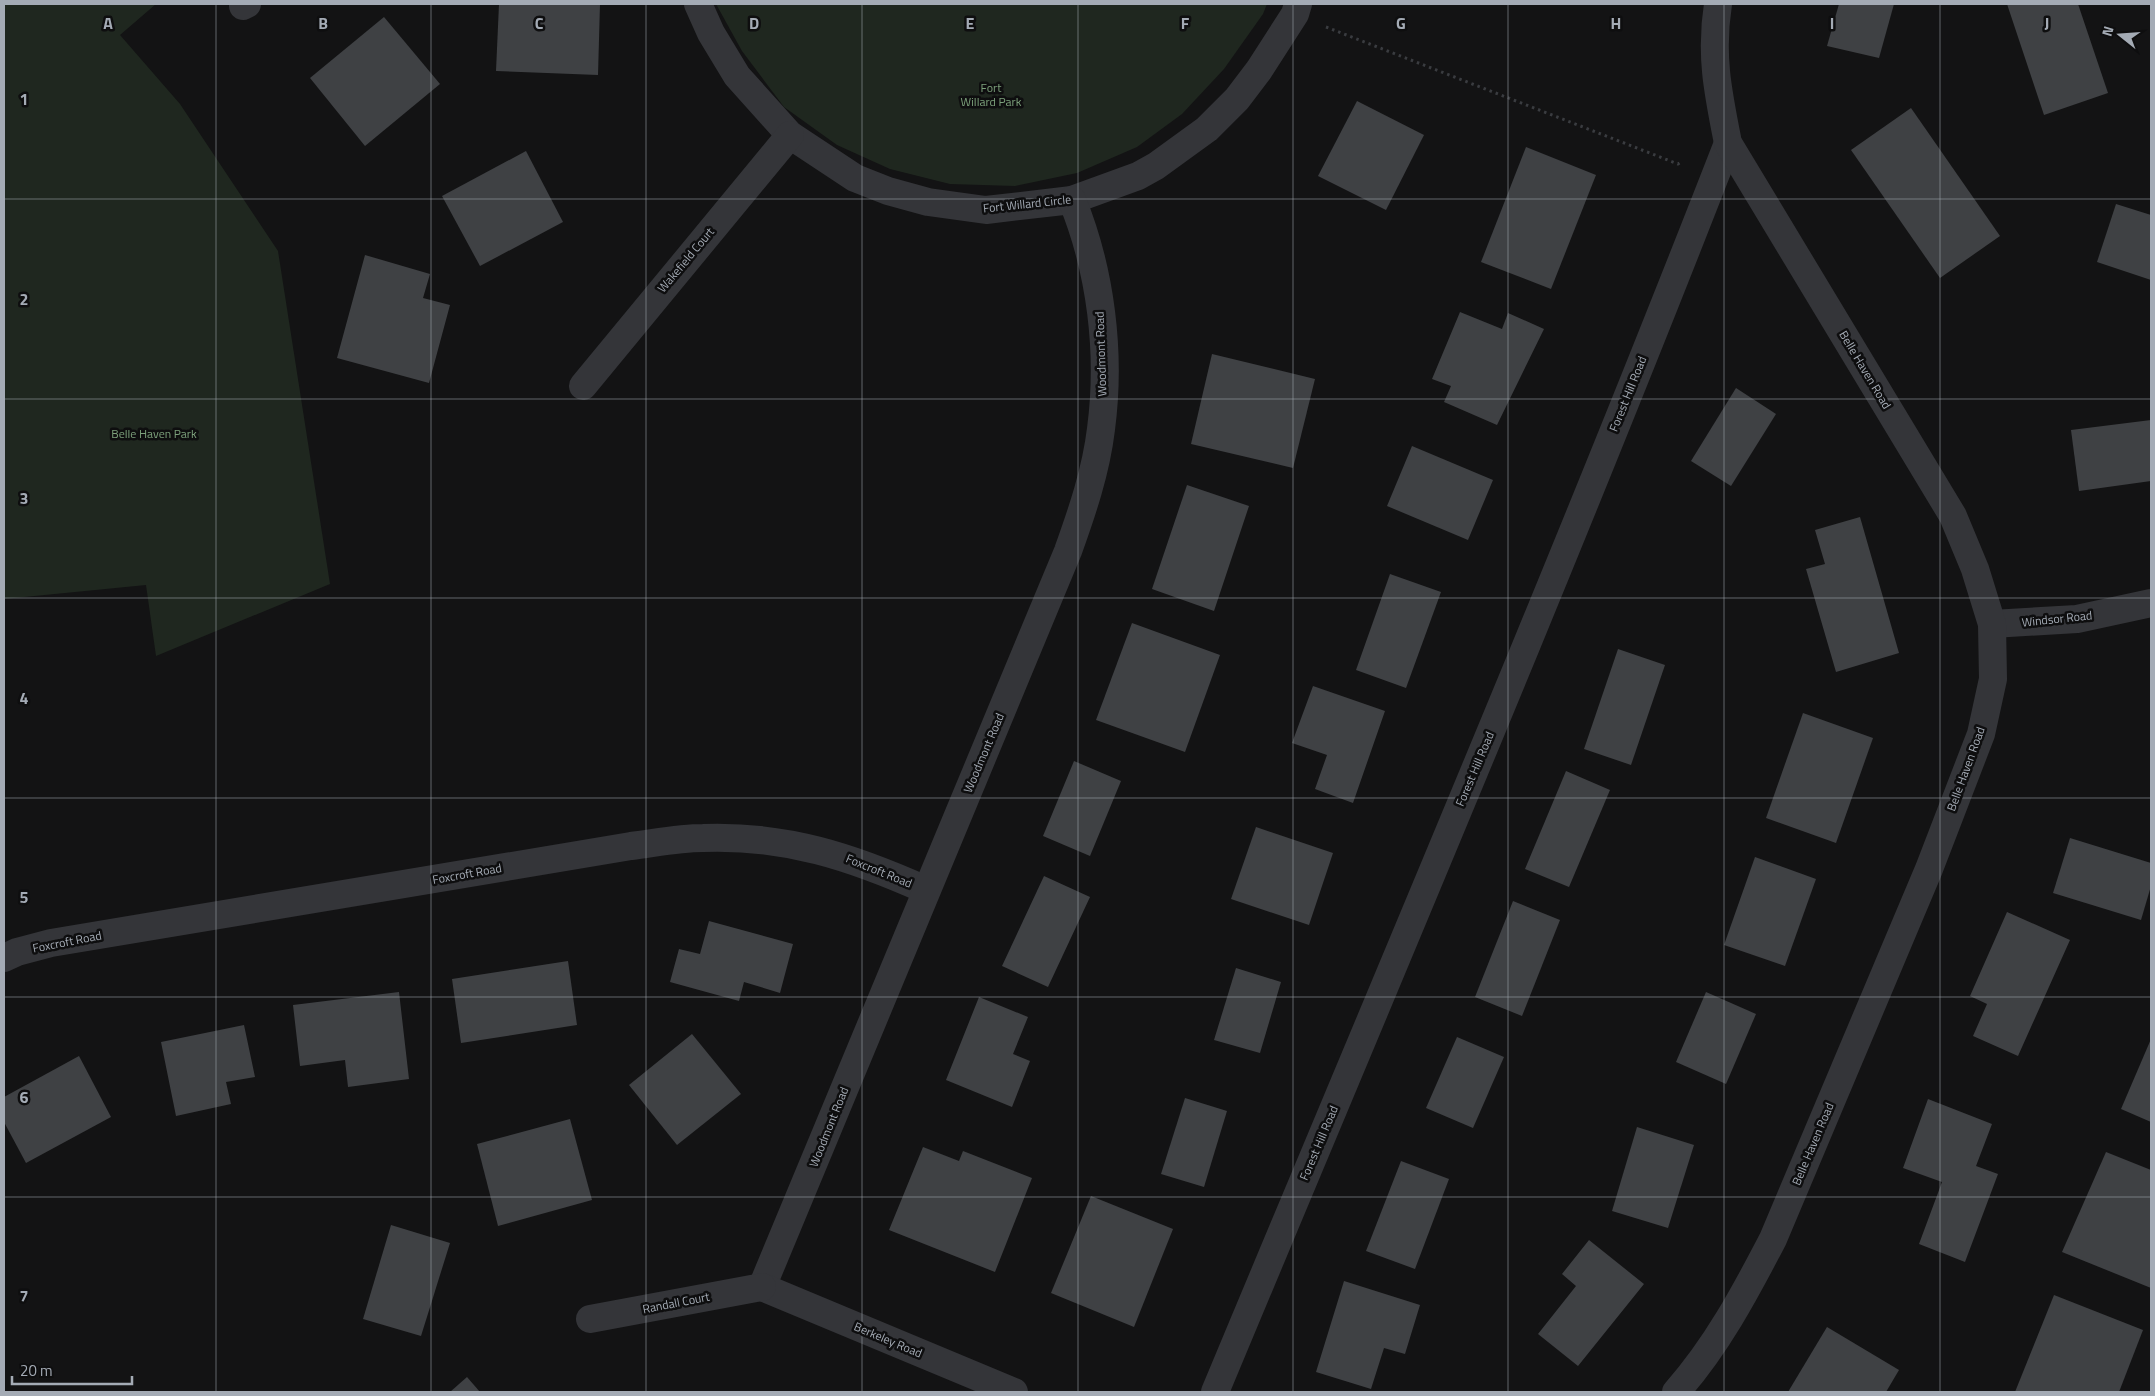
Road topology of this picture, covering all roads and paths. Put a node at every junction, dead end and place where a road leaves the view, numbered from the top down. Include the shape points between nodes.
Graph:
1 (698, 4) edge
2 (1718, 4) edge
3 (1297, 9) edge
4 (790, 135) junction
5 (1728, 143) junction
6 (1072, 200) junction
7 (583, 386) dead end
8 (2151, 603) edge
9 (1992, 624) junction
10 (926, 890) junction
11 (4, 958) edge
12 (762, 1287) junction
13 (590, 1319) dead end
14 (1014, 1392) edge
15 (1215, 1392) edge
16 (1676, 1392) edge

1 - 4 street, Fort Willard Circle via 737,76
2 - 5 street, Belle Haven Road via 1714,56 1716,84
3 - 5 path via 1678,164
3 - 6 street, Fort Willard Circle via 1259,70 1237,99 1207,129 1150,170
4 - 6 street, Fort Willard Circle via 855,178 928,202 986,210
4 - 7 street, Wakefield Court
5 - 9 street, Belle Haven Road via 1953,516 1975,569
5 - 15 street, Forest Hill Road via 1536,621
6 - 10 street, Woodmont Road via 1093,266 1102,325 1105,389 1101,431 1084,506 1068,551
8 - 9 street, Windsor Road via 2077,619
9 - 16 street, Belle Haven Road via 1993,679 1981,734 1929,869 1773,1239 1744,1296
10 - 11 street, Foxcroft Road via 829,852 766,840 702,838 631,846 51,943
10 - 12 street, Woodmont Road
12 - 13 street, Randall Court
12 - 14 street, Berkeley Road

